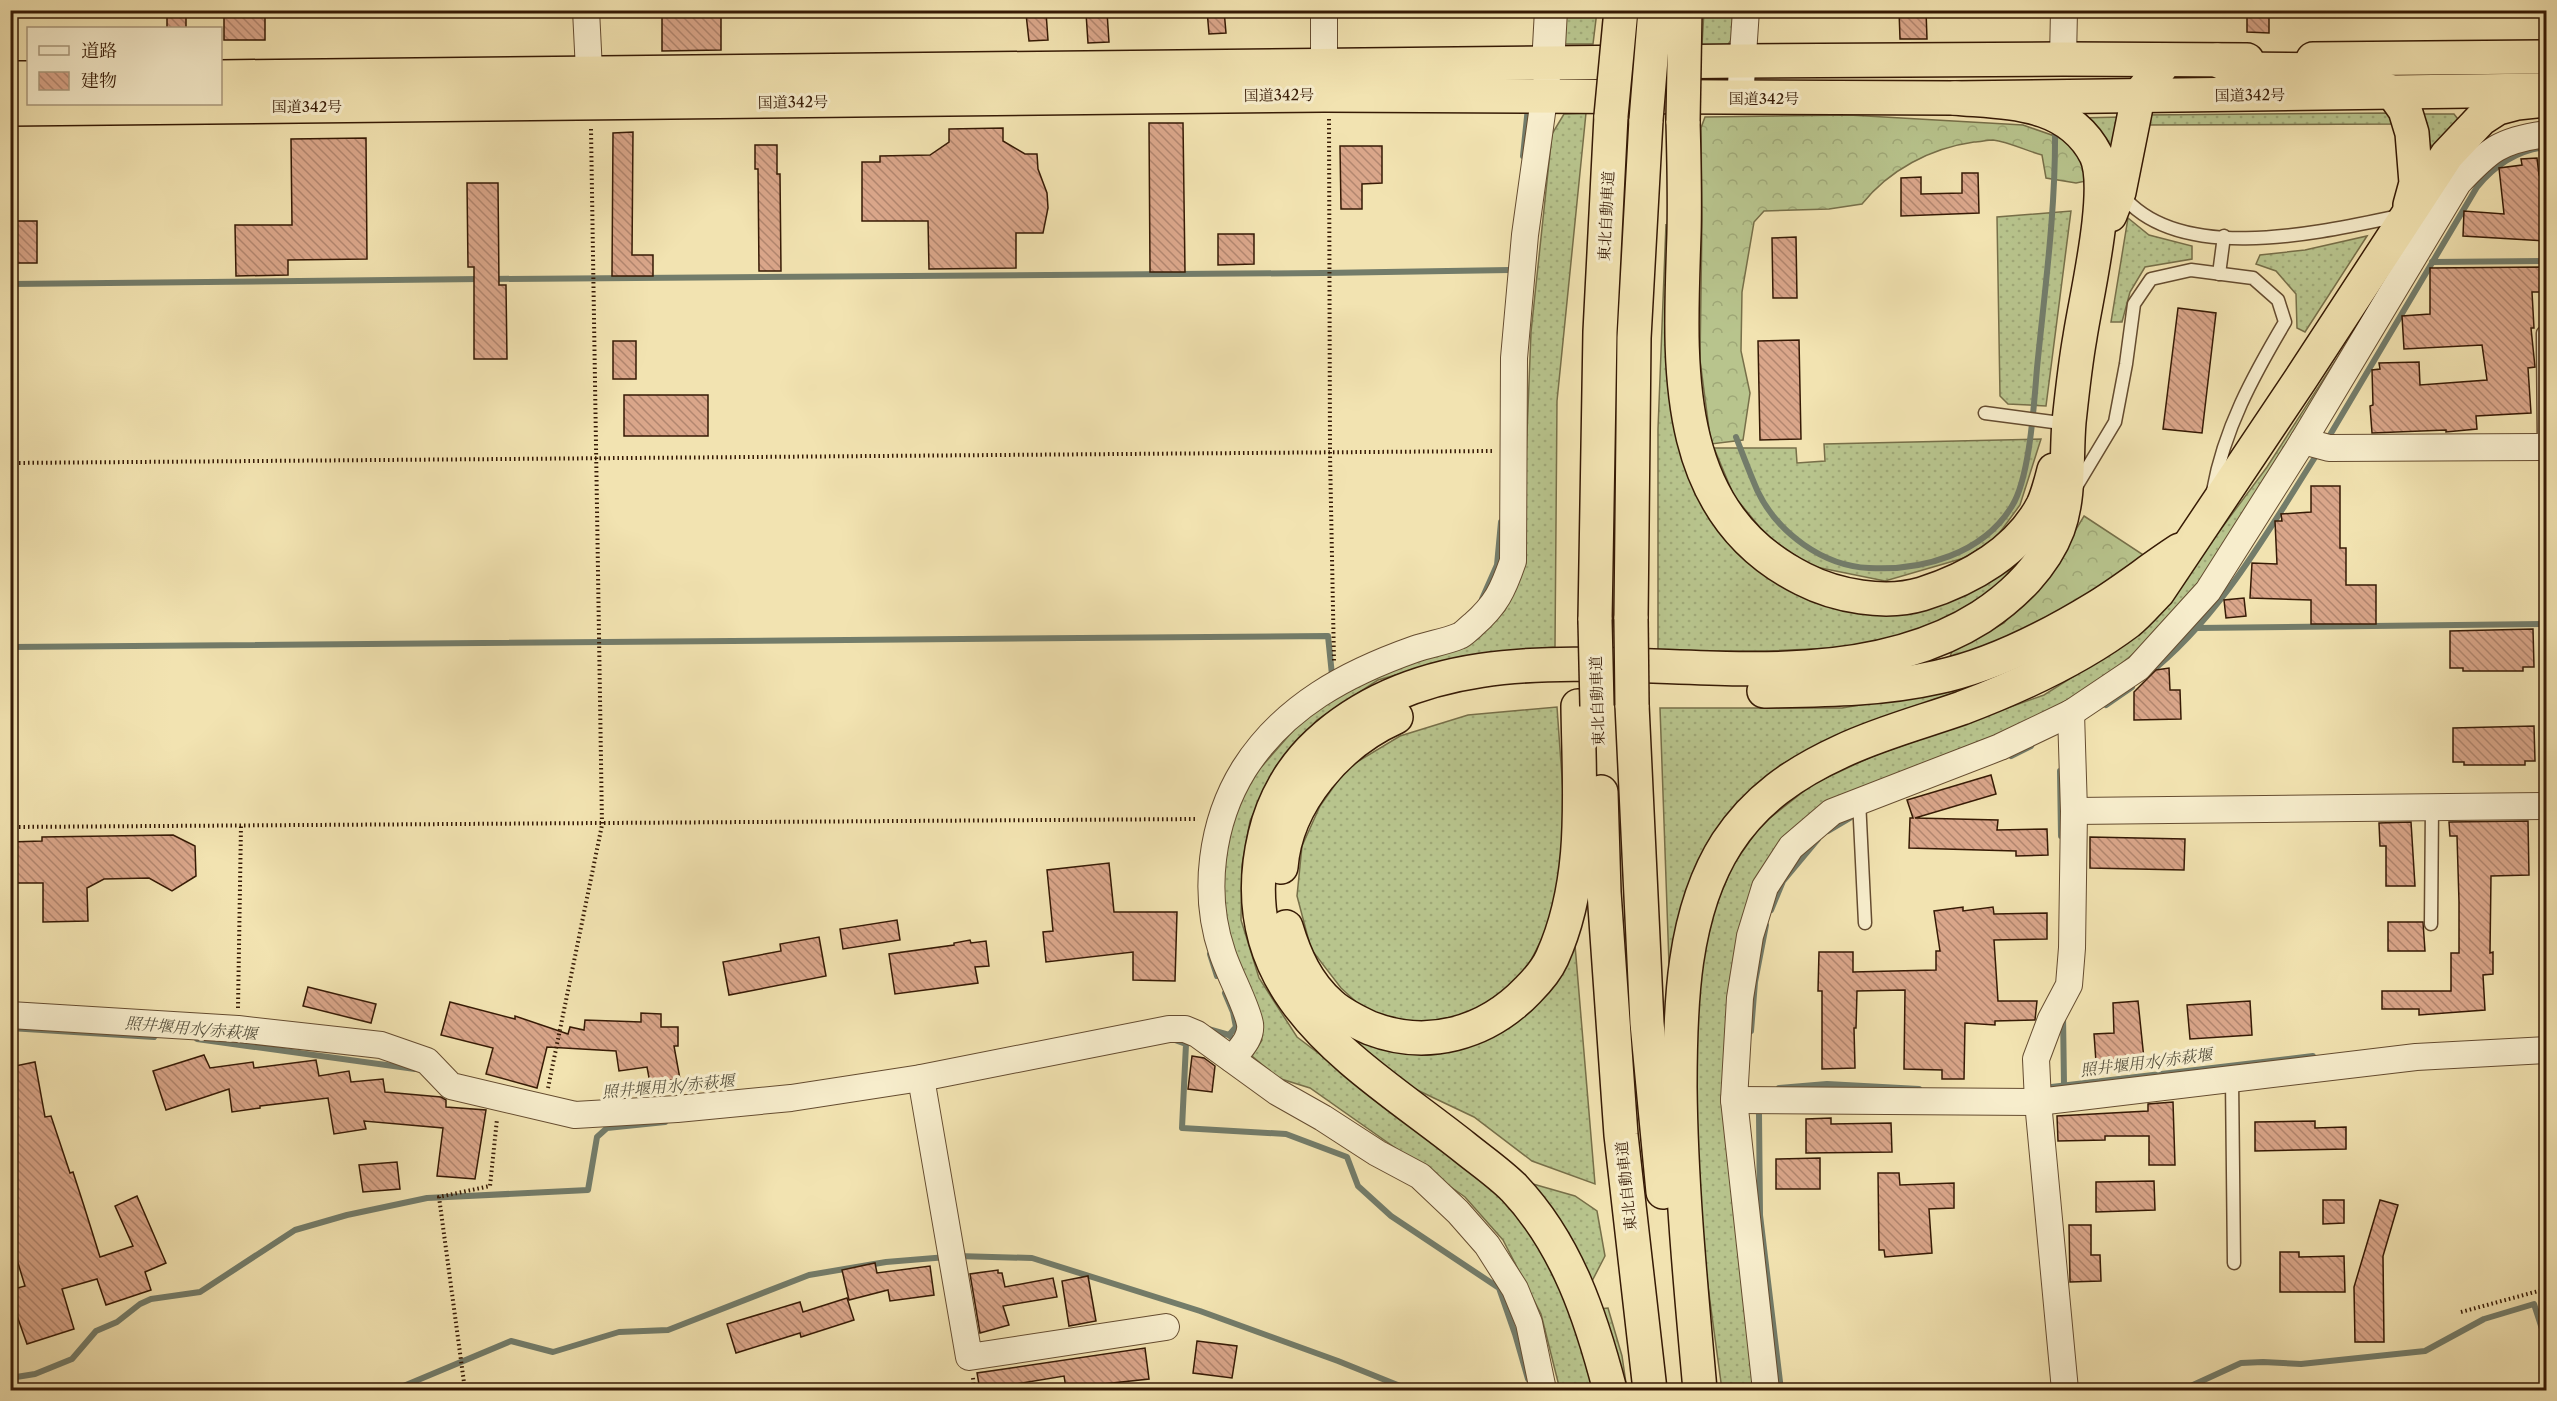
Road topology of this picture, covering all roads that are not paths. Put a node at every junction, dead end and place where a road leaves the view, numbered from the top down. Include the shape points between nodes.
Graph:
1 (586, 10) edge
2 (1324, 10) edge
3 (1551, 10) edge
4 (1621, 10) edge
5 (1655, 10) edge
6 (1685, 10) edge
7 (1746, 10) edge
8 (2064, 10) edge
9 (2547, 57) edge
10 (2063, 58) junction
11 (2166, 60) junction
12 (2217, 60) junction
13 (1743, 61) junction
14 (222, 77) edge
15 (10, 78) edge
16 (27, 78) edge
17 (1547, 80) junction
18 (590, 89) junction
19 (2547, 90) edge
20 (1326, 91) junction
21 (2393, 93) junction
22 (2138, 97) junction
23 (1954, 98) junction
24 (1740, 99) junction
25 (2547, 100) edge
26 (222, 101) edge
27 (102, 105) edge
28 (10, 108) edge
29 (2547, 134) edge
30 (2119, 192) junction
31 (2406, 214) junction
32 (2224, 236) junction
33 (2096, 253) junction
34 (2219, 274) junction
35 (2543, 333) dead end
36 (1985, 413) dead end
37 (2069, 424) junction
38 (2303, 441) junction
39 (2545, 447) edge
40 (2063, 509) junction
41 (2199, 531) junction
42 (1588, 706) junction
43 (2071, 712) junction
44 (1859, 800) junction
45 (2547, 806) edge
46 (2432, 807) junction
47 (2074, 811) junction
48 (1865, 923) dead end
49 (2431, 924) dead end
50 (10, 1015) edge
51 (2547, 1050) edge
52 (1232, 1059) junction
53 (921, 1078) junction
54 (2232, 1078) junction
55 (1734, 1100) junction
56 (2038, 1102) junction
57 (2234, 1263) dead end
58 (1166, 1327) dead end
59 (1543, 1390) edge
60 (1610, 1390) edge
61 (1650, 1390) edge
62 (1685, 1390) edge
63 (1700, 1390) edge
64 (1766, 1390) edge
65 (2065, 1390) edge

1 - 18 street
2 - 20 street
3 - 17 street
4 - 42 highway, 東北自動車道, bridge via 1611,116 1586,620
5 - 62 highway, bridge via 1634,338 1632,705 1647,1023 1666,1236
6 - 37 highway, bridge via 1683,335 1691,428 1700,466 1735,527 1759,552 1813,585 1881,598 1916,596 1949,586 1987,564 2032,522 2044,504
7 - 13 street
8 - 10 street
9 - 12 highway, 国道342号
10 - 11 highway, 国道342号
10 - 13 highway, 国道342号
11 - 12 highway, 国道342号
11 - 22 highway
12 - 21 highway via 2235,69 2343,70
13 - 17 highway, 国道342号
13 - 24 street
14 - 18 highway, 国道342号
15 - 16 highway
17 - 20 highway, 国道342号
17 - 24 highway, 国道342号
17 - 52 street via 1525,235 1514,358 1513,561 1503,591 1488,612 1460,636 1378,662 1335,683 1289,716 1244,769 1213,855 1211,906 1221,952 1250,1024 1248,1038
18 - 20 highway, 国道342号
18 - 26 highway, 国道342号
19 - 21 highway, 国道342号
21 - 22 highway, 国道342号
21 - 31 highway via 2406,111 2416,163 2416,183
22 - 23 highway, 国道342号
22 - 30 highway
23 - 24 highway, 国道342号
23 - 33 highway via 2033,105 2053,112 2080,135 2095,154 2100,169
25 - 31 highway via 2498,108 2481,119 2447,155
27 - 28 highway, 国道342号
29 - 38 street via 2519,137 2485,154 2458,183
30 - 32 lane via 2134,210 2159,225
30 - 33 highway
31 - 32 lane via 2281,237
31 - 41 highway
32 - 34 lane
33 - 37 highway via 2079,339
34 - 40 lane via 2191,270 2151,279 2134,304 2115,422
34 - 41 lane via 2253,278 2278,300 2285,322 2234,417
35 - 39 lane
36 - 37 lane
37 - 40 highway
38 - 39 street via 2328,448
38 - 43 street via 2208,591 2138,668
40 - 60 highway via 2046,555 2016,591 1942,638 1897,654 1805,668 1557,664 1472,672 1431,681 1363,709 1302,758 1283,786 1266,828 1258,867 1264,935 1274,966 1293,1000 1331,1043 1511,1185 1541,1221 1584,1305
41 - 42 highway via 2098,607 2018,649 1938,677 1815,690 1523,688 1451,698 1385,722 1333,759 1318,779 1288,834 1281,864 1281,896 1295,957 1311,984 1331,1006 1358,1023 1389,1035 1434,1038 1488,1023 1513,1006 1535,983 1562,934 1574,888
41 - 63 highway via 2158,592 2130,621 2053,669 1842,751 1780,785 1750,813 1726,844 1700,899 1680,1019 1681,1141
42 - 61 highway, 東北自動車道 via 1620,1135
43 - 44 street via 2000,747
43 - 47 street
44 - 48 lane
44 - 55 street via 1832,812 1791,847 1765,887 1750,936 1740,998
45 - 46 street
46 - 47 street
46 - 49 lane
47 - 56 street via 2069,985 2036,1059
50 - 53 street via 238,1029 381,1046 427,1060 452,1086 575,1115 791,1098
51 - 54 street via 2416,1057
52 - 53 street via 1197,1034 1169,1029
52 - 59 street via 1277,1092 1420,1176 1458,1212 1487,1245 1515,1289 1529,1323
53 - 58 street via 969,1357
54 - 56 street
54 - 57 lane
55 - 56 street
55 - 64 street
56 - 65 street

